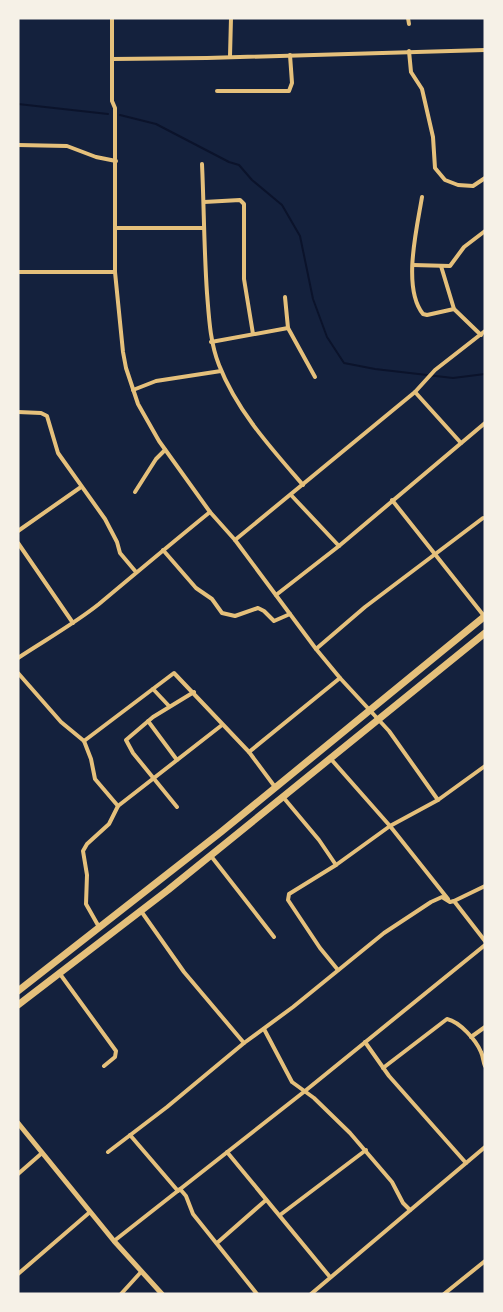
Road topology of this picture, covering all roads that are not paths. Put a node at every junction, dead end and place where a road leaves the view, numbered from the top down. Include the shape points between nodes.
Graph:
1 (112, 18) edge
2 (231, 18) edge
3 (408, 18) edge
4 (409, 24) dead end
5 (485, 50) edge
6 (409, 51) junction
7 (290, 55) junction
8 (230, 56) junction
9 (112, 58) junction
10 (218, 91) dead end
11 (18, 145) edge
12 (116, 161) junction
13 (202, 164) dead end
14 (485, 178) edge
15 (422, 197) dead end
16 (203, 202) junction
17 (115, 228) junction
18 (204, 228) junction
19 (485, 231) edge
20 (413, 265) junction
21 (441, 266) junction
22 (18, 272) edge
23 (115, 272) junction
24 (285, 297) dead end
25 (454, 309) junction
26 (288, 328) junction
27 (483, 333) edge
28 (253, 334) junction
29 (212, 342) junction
30 (221, 371) junction
31 (315, 376) dead end
32 (133, 390) junction
33 (416, 392) junction
34 (18, 412) edge
35 (485, 423) edge
36 (461, 443) junction
37 (165, 450) junction
38 (303, 485) junction
39 (81, 487) junction
40 (135, 492) dead end
41 (291, 495) junction
42 (392, 500) junction
43 (210, 512) junction
44 (483, 518) dead end
45 (18, 531) edge
46 (235, 540) junction
47 (18, 543) edge
48 (339, 546) junction
49 (163, 550) junction
50 (436, 555) junction
51 (136, 572) junction
52 (276, 595) junction
53 (290, 614) junction
54 (485, 616) edge
55 (73, 623) junction
56 (485, 633) edge
57 (316, 649) junction
58 (18, 658) edge
59 (18, 674) edge
60 (340, 678) junction
61 (153, 689) junction
62 (194, 692) junction
63 (169, 706) junction
64 (370, 711) junction
65 (379, 720) junction
66 (148, 721) junction
67 (222, 725) junction
68 (84, 741) junction
69 (249, 752) junction
70 (330, 758) junction
71 (177, 760) junction
72 (485, 766) edge
73 (153, 779) junction
74 (275, 787) junction
75 (282, 796) junction
76 (438, 800) junction
77 (118, 806) junction
78 (177, 807) dead end
79 (390, 826) junction
80 (211, 856) junction
81 (336, 865) junction
82 (485, 886) edge
83 (450, 902) junction
84 (141, 911) junction
85 (99, 927) junction
86 (274, 938) dead end
87 (485, 943) edge
88 (338, 970) junction
89 (59, 973) junction
90 (18, 991) edge
91 (18, 1005) edge
92 (485, 1027) edge
93 (264, 1029) junction
94 (471, 1037) junction
95 (365, 1042) junction
96 (244, 1043) junction
97 (104, 1066) dead end
98 (485, 1066) edge
99 (383, 1068) junction
100 (305, 1091) junction
101 (18, 1123) edge
102 (130, 1135) junction
103 (485, 1147) edge
104 (366, 1150) junction
105 (43, 1152) junction
106 (108, 1152) dead end
107 (227, 1152) junction
108 (466, 1163) junction
109 (18, 1174) edge
110 (179, 1190) junction
111 (266, 1200) junction
112 (410, 1210) junction
113 (90, 1212) junction
114 (279, 1215) junction
115 (114, 1241) junction
116 (217, 1243) junction
117 (485, 1261) edge
118 (141, 1272) junction
119 (18, 1274) edge
120 (330, 1277) junction
121 (121, 1294) edge
122 (162, 1294) edge
123 (257, 1294) edge
124 (311, 1294) edge
125 (444, 1294) edge

1 - 9 street
2 - 8 street
3 - 4 street
5 - 6 street
6 - 7 street
6 - 14 street via 411,72 422,89 433,137 435,168 445,180 458,185 472,186
7 - 8 street
7 - 10 street via 289,91
8 - 9 street
9 - 12 street
11 - 12 street via 67,146
12 - 17 street
13 - 16 street
15 - 20 street
16 - 18 street
16 - 28 street via 240,200 244,204 244,279
17 - 18 street
17 - 23 street
18 - 29 street
19 - 21 street via 464,247 450,265
20 - 21 street
20 - 25 street via 413,293 420,312 427,315
21 - 25 street
22 - 23 street
23 - 32 street via 121,338
24 - 26 street
25 - 27 street
26 - 28 street
26 - 31 street
27 - 33 street via 435,369
28 - 29 street
29 - 30 street
30 - 32 street via 176,377
30 - 38 street via 260,434
32 - 37 street
33 - 36 street
33 - 38 street
34 - 39 street via 47,416 58,453
35 - 36 street
36 - 42 street
37 - 40 street
37 - 43 street
38 - 41 street
39 - 45 street
39 - 51 street via 105,519 120,553
41 - 46 street
41 - 48 street
42 - 48 street
42 - 50 street
43 - 46 street
43 - 49 street
44 - 50 street
46 - 52 street
47 - 55 street
48 - 52 street
49 - 51 street
49 - 53 street via 222,613 235,616 255,608 273,621
50 - 54 street
50 - 57 street
51 - 55 street
52 - 53 street
53 - 57 street
54 - 64 highway
55 - 58 street
56 - 65 highway
57 - 60 street
59 - 68 street via 61,722
60 - 64 street
60 - 69 street
61 - 62 street via 174,673
61 - 63 street
61 - 68 street
62 - 63 street
62 - 67 street
63 - 66 street
64 - 65 street
64 - 74 highway
65 - 70 highway
65 - 76 street
66 - 71 street
66 - 73 street via 126,740
67 - 69 street
67 - 71 street
68 - 77 street via 95,778
69 - 74 street
70 - 75 highway
70 - 79 street
71 - 73 street
72 - 76 street
73 - 77 street
73 - 78 street
74 - 85 highway
75 - 80 highway
75 - 81 street
76 - 79 street
77 - 85 street via 109,824 83,851 86,904
79 - 81 street
79 - 83 street
80 - 84 highway
80 - 86 street
81 - 88 street via 291,892 288,900
82 - 83 street
83 - 87 street via 454,901
83 - 88 street via 442,897 430,902
84 - 89 highway
84 - 96 street via 184,972
85 - 90 highway
87 - 95 street
88 - 93 street
89 - 91 highway
89 - 97 street via 116,1050 115,1057
92 - 94 street
93 - 96 street
93 - 100 street via 292,1082
94 - 98 street
94 - 99 street via 447,1019
95 - 99 street
95 - 100 street
96 - 102 street
99 - 108 street
100 - 104 street
100 - 107 street
101 - 105 main road
102 - 106 street
102 - 110 street
103 - 108 street
104 - 112 street
104 - 114 street
105 - 109 street
105 - 113 main road
107 - 110 street
107 - 111 street
108 - 112 street
110 - 115 street
110 - 116 street
111 - 114 street
111 - 116 street
112 - 120 street
113 - 115 main road
113 - 119 street
114 - 120 street
115 - 118 main road
116 - 123 street
117 - 125 street
118 - 121 street
118 - 122 main road
120 - 124 street

